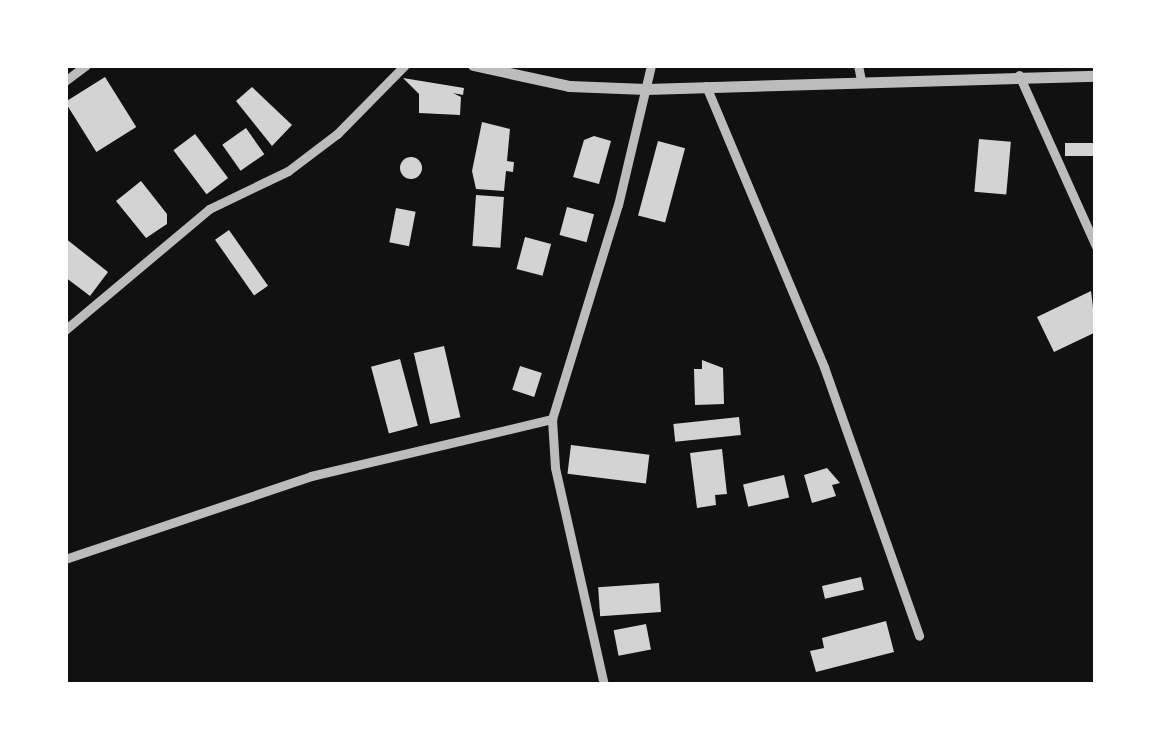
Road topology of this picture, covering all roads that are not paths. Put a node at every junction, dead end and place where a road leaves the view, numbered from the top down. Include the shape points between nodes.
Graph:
1 (86, 65) edge
2 (405, 65) edge
3 (473, 65) edge
4 (652, 65) edge
5 (858, 65) edge
6 (1060, 70) edge
7 (1019, 75) junction
8 (1096, 76) edge
9 (65, 80) edge
10 (861, 80) junction
11 (706, 86) junction
12 (646, 90) junction
13 (1096, 246) edge
14 (65, 330) edge
15 (552, 419) junction
16 (65, 558) edge
17 (920, 636) dead end
18 (604, 685) edge

1 - 9 street
2 - 14 street via 337,134 288,170 209,210
3 - 12 street via 569,86
4 - 12 street
5 - 10 street
6 - 7 street
6 - 8 street
7 - 10 street
7 - 13 street
10 - 11 street
11 - 12 street
11 - 17 street via 824,367
12 - 15 street
15 - 16 street via 311,476
15 - 18 street via 555,467

